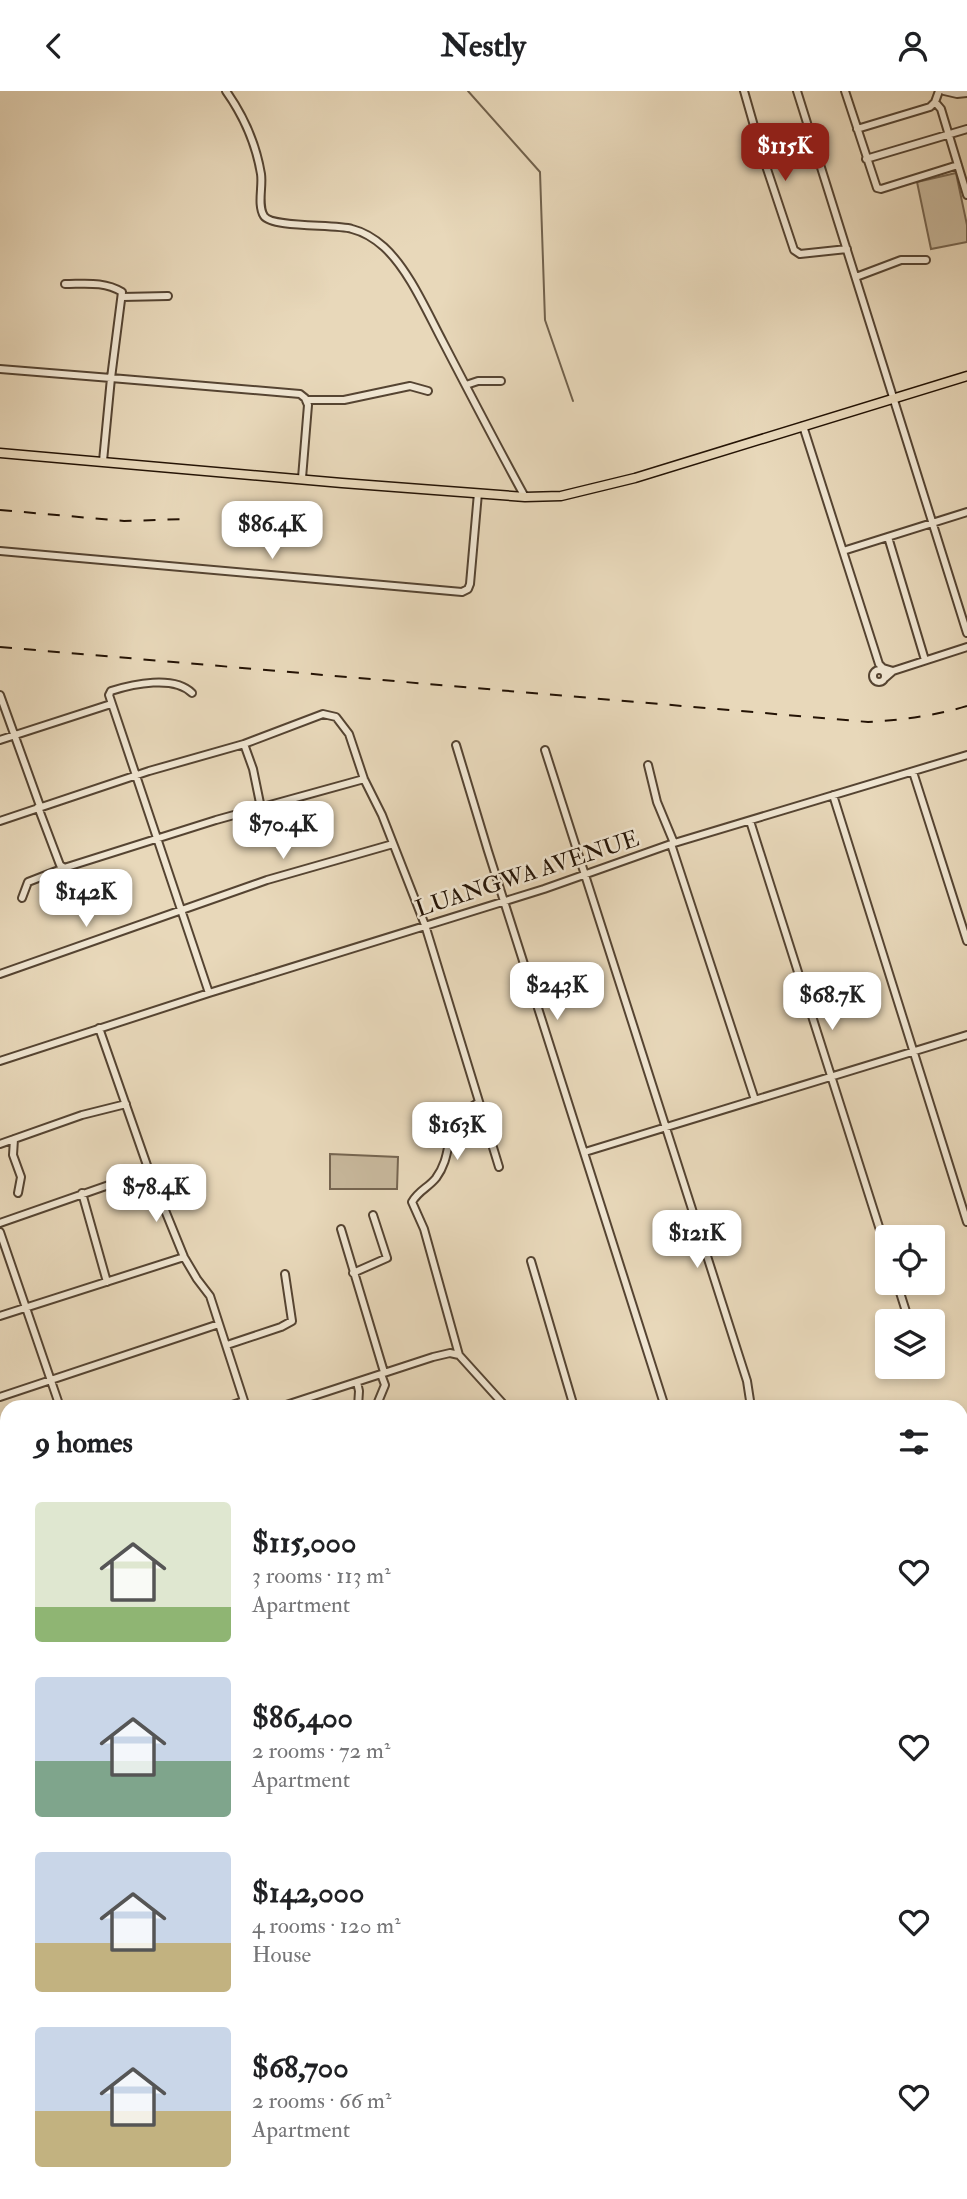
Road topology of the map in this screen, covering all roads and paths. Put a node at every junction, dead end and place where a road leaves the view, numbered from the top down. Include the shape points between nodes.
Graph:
1 (226, 91) edge
2 (744, 91) edge
3 (797, 91) edge
4 (845, 91) edge
5 (939, 91) edge
6 (944, 91) edge
7 (967, 93) edge
8 (935, 102) junction
9 (857, 129) junction
10 (967, 129) edge
11 (949, 135) junction
12 (866, 159) junction
13 (958, 165) junction
14 (967, 195) edge
15 (847, 249) junction
16 (926, 260) dead end
17 (856, 277) junction
18 (65, 284) dead end
19 (121, 296) junction
20 (168, 296) dead end
21 (0, 369) edge
22 (967, 376) edge
23 (111, 378) junction
24 (501, 381) dead end
25 (466, 386) junction
26 (428, 391) dead end
27 (893, 397) junction
28 (306, 400) junction
29 (803, 426) junction
30 (0, 453) edge
31 (103, 461) junction
32 (302, 478) junction
33 (478, 493) junction
34 (525, 497) junction
35 (967, 512) edge
36 (933, 523) junction
37 (888, 537) junction
38 (0, 551) edge
39 (843, 551) junction
40 (967, 633) edge
41 (967, 647) edge
42 (925, 660) junction
43 (883, 669) junction
44 (192, 693) dead end
45 (0, 695) edge
46 (111, 704) junction
47 (14, 736) junction
48 (0, 740) edge
49 (244, 744) junction
50 (457, 745) dead end
51 (545, 750) dead end
52 (967, 755) edge
53 (648, 765) dead end
54 (913, 772) junction
55 (135, 775) junction
56 (364, 779) junction
57 (833, 795) junction
58 (39, 807) junction
59 (261, 808) junction
60 (0, 821) edge
61 (750, 821) junction
62 (156, 839) junction
63 (393, 844) junction
64 (672, 844) junction
65 (64, 869) junction
66 (584, 875) junction
67 (22, 898) dead end
68 (504, 900) junction
69 (182, 911) junction
70 (425, 925) junction
71 (967, 941) edge
72 (0, 974) edge
73 (209, 992) junction
74 (99, 1028) junction
75 (967, 1035) edge
76 (0, 1052) edge
77 (912, 1052) junction
78 (1, 1060) edge
79 (831, 1076) junction
80 (755, 1100) junction
81 (479, 1102) junction
82 (126, 1104) junction
83 (665, 1129) junction
84 (14, 1139) junction
85 (0, 1144) edge
86 (584, 1152) junction
87 (499, 1167) dead end
88 (149, 1171) junction
89 (18, 1193) dead end
90 (82, 1193) junction
91 (373, 1215) dead end
92 (967, 1222) edge
93 (0, 1223) edge
94 (878, 1225) edge
95 (341, 1229) dead end
96 (0, 1232) edge
97 (184, 1257) junction
98 (531, 1261) dead end
99 (353, 1273) junction
100 (285, 1274) dead end
101 (107, 1282) junction
102 (26, 1307) junction
103 (0, 1316) edge
104 (219, 1324) junction
105 (227, 1345) junction
106 (459, 1355) junction
107 (383, 1373) junction
108 (51, 1381) junction
109 (357, 1382) junction
110 (0, 1397) edge
111 (58, 1400) edge
112 (244, 1400) edge
113 (304, 1400) edge
114 (358, 1400) edge
115 (379, 1400) edge
116 (500, 1400) edge
117 (572, 1400) edge
118 (663, 1400) edge
119 (750, 1400) edge

1 - 25 street via 253,144 265,218 353,229 384,247 424,306
2 - 15 street via 794,250 800,254
3 - 15 street
4 - 9 street
5 - 8 street
6 - 7 street
8 - 9 street
8 - 11 street
9 - 12 street
10 - 11 street
11 - 12 street
11 - 13 street
12 - 13 street via 879,189
13 - 14 street
15 - 17 street
16 - 17 street via 901,260
17 - 27 street
18 - 19 street via 100,283 114,287
19 - 20 street
19 - 23 street
21 - 23 street
22 - 27 main road
23 - 28 street via 300,394
23 - 31 street
24 - 25 street
25 - 34 street
26 - 28 street via 410,386 344,400
27 - 29 main road
27 - 36 street
28 - 32 street
29 - 34 main road via 581,492
29 - 39 street
30 - 31 main road
31 - 32 main road
32 - 33 main road
33 - 34 main road
33 - 38 street via 470,584 462,592
35 - 36 street
36 - 37 street
36 - 40 street
37 - 39 street
37 - 42 street
39 - 43 street
41 - 42 street
42 - 43 street
43 - 43 street via 885,678 875,681 873,676
44 - 46 street via 182,687 143,682 110,691
45 - 47 street
46 - 47 street
46 - 55 street
47 - 48 street
47 - 58 street
49 - 55 street
49 - 56 street via 331,715 349,734
49 - 59 street
50 - 68 street
51 - 66 street
52 - 54 street, LUANGWA AVENUE
53 - 64 street
54 - 57 street, LUANGWA AVENUE
54 - 71 street
55 - 58 street
55 - 62 street
56 - 59 street
56 - 63 street
57 - 61 street, LUANGWA AVENUE
57 - 77 street
58 - 60 street
58 - 65 street
59 - 62 street
61 - 64 street, LUANGWA AVENUE
61 - 79 street
62 - 65 street
62 - 69 street
63 - 69 street via 267,880
63 - 70 street
64 - 66 street, LUANGWA AVENUE
64 - 80 street
65 - 67 street via 27,882
66 - 68 street, LUANGWA AVENUE
66 - 83 street
68 - 70 street, LUANGWA AVENUE
68 - 86 street
69 - 72 street
69 - 73 street
70 - 73 street, LUANGWA AVENUE
70 - 81 street
73 - 74 street, LUANGWA AVENUE
74 - 78 street, LUANGWA AVENUE
74 - 82 street
75 - 77 street
76 - 78 street
77 - 79 street
77 - 92 street
79 - 80 street
79 - 94 street
80 - 83 street
81 - 87 street
81 - 106 street via 457,1118 439,1173 412,1202 424,1229
82 - 84 street
82 - 88 street
83 - 86 street
83 - 119 street
84 - 85 street
84 - 89 street via 13,1155 21,1177
86 - 118 street
88 - 90 street
88 - 97 street
90 - 93 street
90 - 101 street
91 - 99 street via 387,1258
95 - 99 street
96 - 102 street
97 - 101 street
97 - 104 street via 210,1296
98 - 117 street
99 - 107 street
100 - 105 street via 292,1321
101 - 102 street
102 - 103 street
102 - 108 street
104 - 105 street
104 - 108 street
105 - 112 street
106 - 107 street via 443,1354
106 - 116 street
107 - 109 street
107 - 115 street via 385,1385
108 - 110 street
108 - 111 street
109 - 113 street
109 - 114 street

